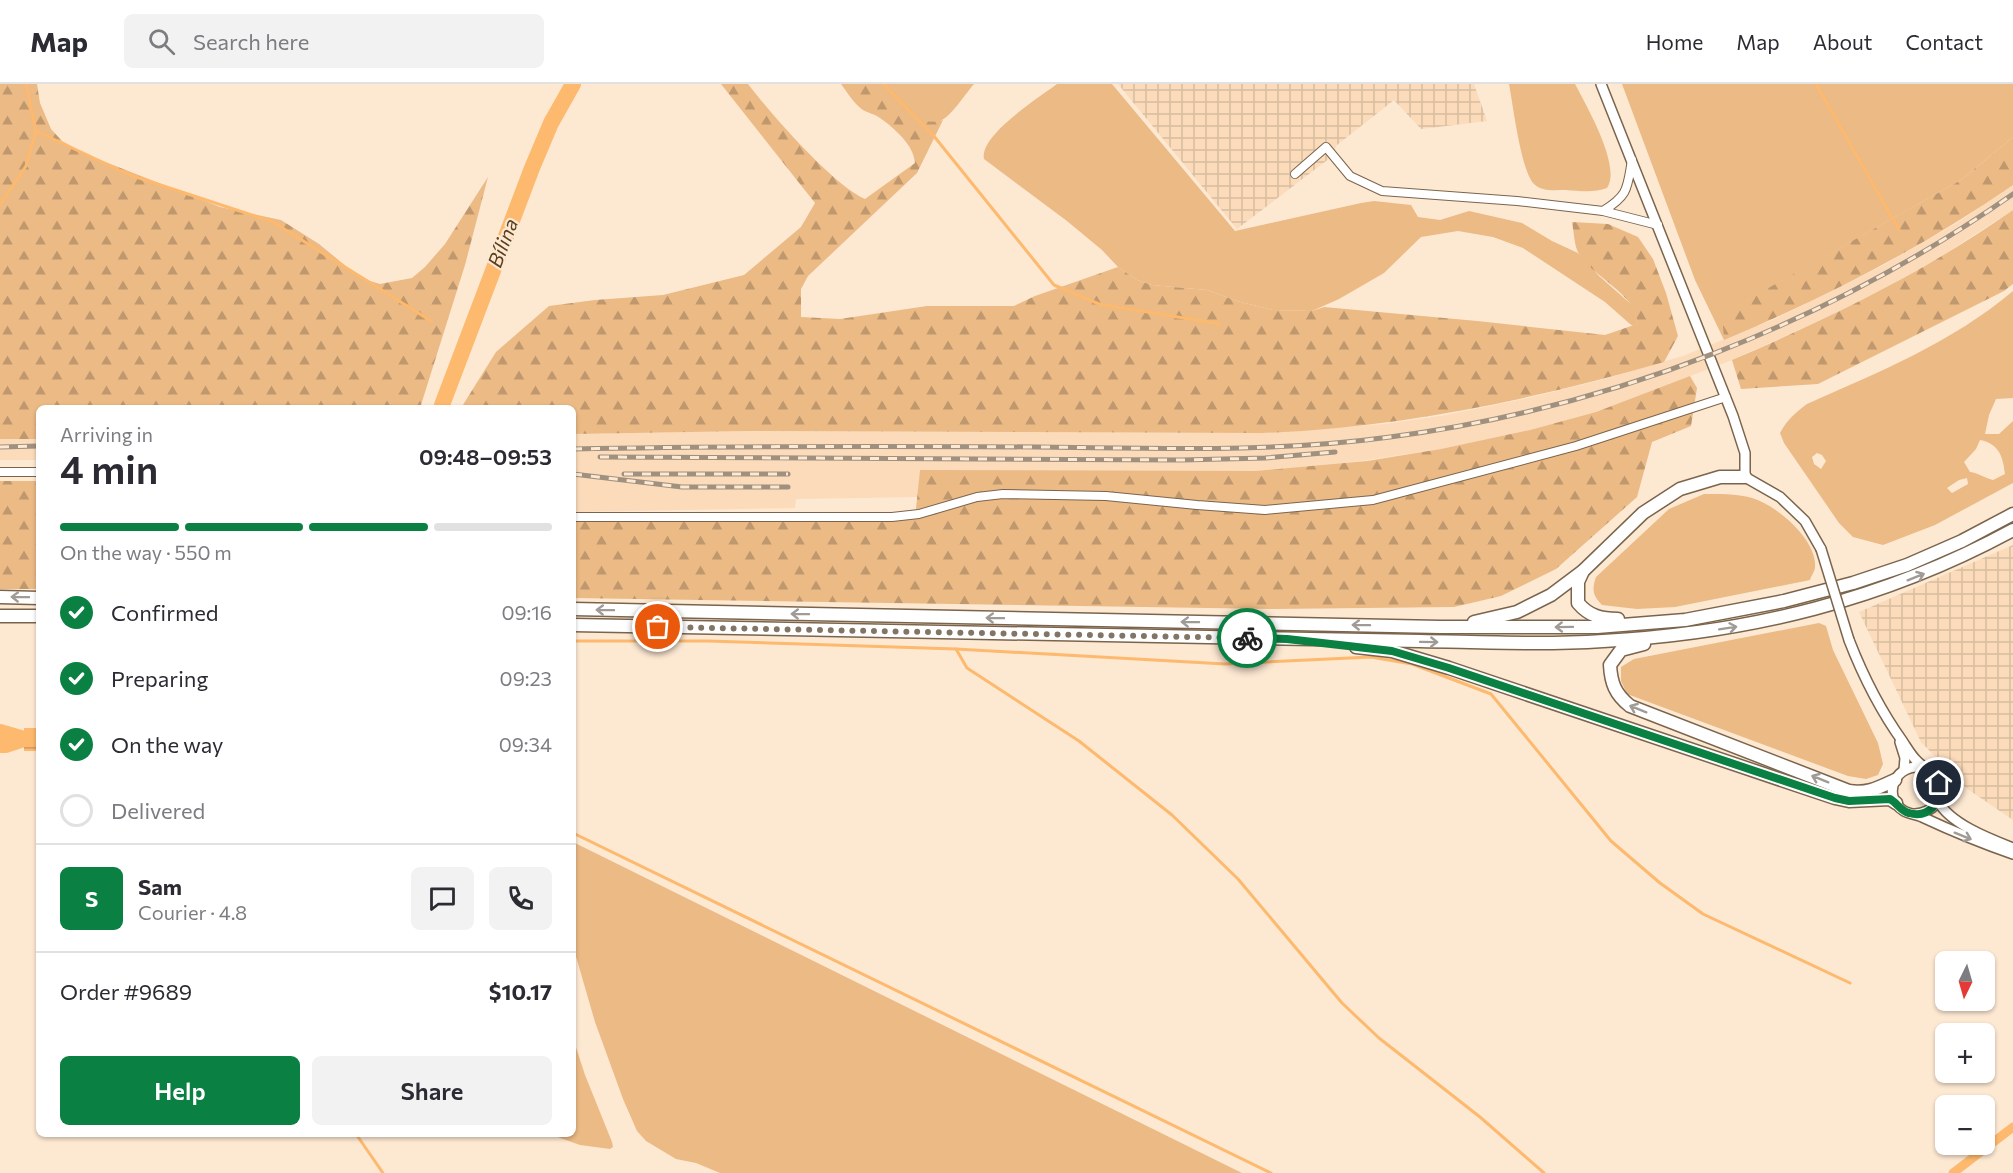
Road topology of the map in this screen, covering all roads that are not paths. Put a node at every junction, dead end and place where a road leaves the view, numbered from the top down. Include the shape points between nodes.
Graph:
1 (1601, 84) edge
2 (1632, 159) junction
3 (1295, 174) dead end
4 (1603, 211) junction
5 (1658, 225) junction
6 (1725, 397) junction
7 (0, 472) edge
8 (36, 472) edge
9 (1745, 477) junction
10 (2013, 514) edge
11 (576, 517) edge
12 (2013, 530) edge
13 (1583, 571) junction
14 (0, 597) edge
15 (36, 598) edge
16 (576, 609) edge
17 (0, 616) edge
18 (36, 616) edge
19 (1685, 620) junction
20 (576, 626) edge
21 (1440, 627) junction
22 (1690, 634) junction
23 (1287, 639) junction
24 (1898, 734) junction
25 (1924, 768) junction
26 (1904, 770) junction
27 (1895, 780) junction
28 (1938, 801) junction
29 (1896, 803) junction
30 (1915, 814) junction
31 (2013, 848) edge
32 (2013, 854) edge

1 - 2 street
2 - 4 street via 1627,191
2 - 5 street
3 - 4 street via 1326,147 1350,176 1382,191
4 - 5 street
5 - 6 street
6 - 9 street via 1745,453
6 - 11 street via 1576,446 1373,500 1265,510 1106,496 1004,494 892,517
7 - 8 street
9 - 13 highway via 1720,477 1680,489 1643,513
9 - 24 street, bridge via 1780,497 1805,521 1821,549 1849,640 1868,684
10 - 19 highway via 1907,565 1853,583
22 -> 12 highway via 1852,600 1968,555
13 - 19 highway via 1578,582 1578,603 1592,616
13 - 21 highway via 1551,595 1517,612
15 -> 14 highway
21 -> 16 highway
17 - 18 highway
19 -> 21 highway via 1597,627
20 - 23 highway
23 -> 22 highway via 1518,643
27 -> 22 highway via 1872,791 1849,791 1630,706 1620,698 1612,686 1610,665 1621,650
23 - 29 highway via 1392,651 1835,798 1890,799
24 - 25 street
24 - 26 street
25 - 26 street
25 - 28 street via 1939,783
26 - 27 street
27 - 29 street via 1892,788
28 - 30 street via 1931,810
28 - 31 street via 1942,809 1971,829
29 - 30 street
30 -> 32 street

